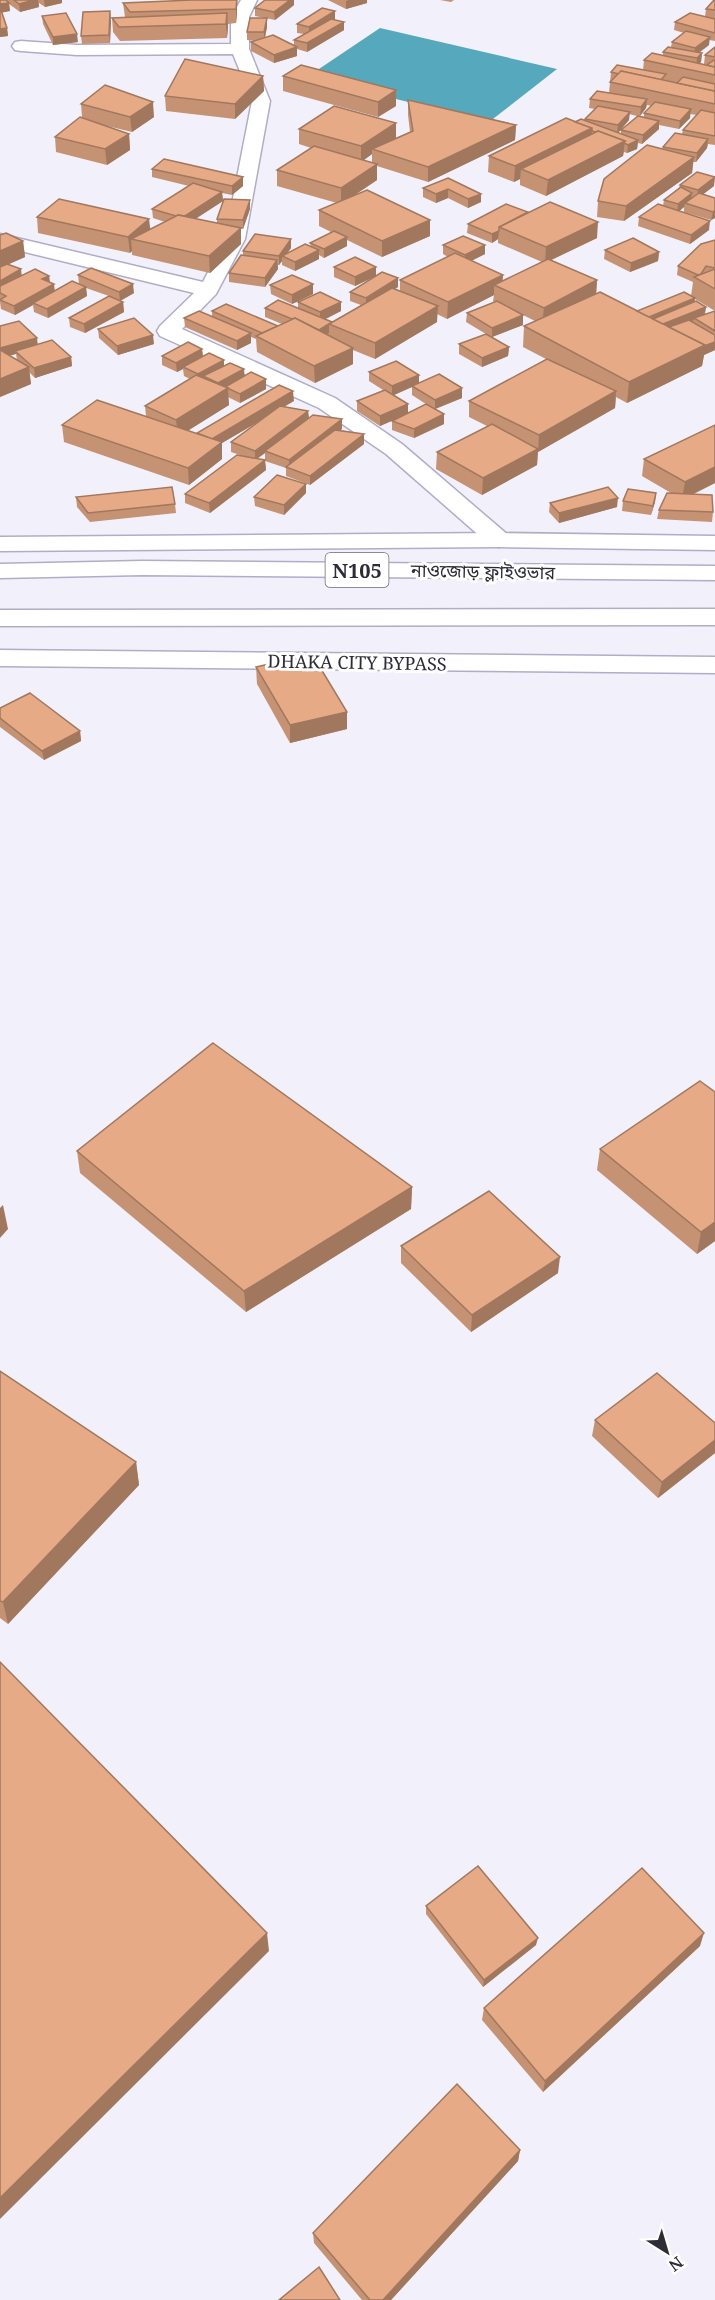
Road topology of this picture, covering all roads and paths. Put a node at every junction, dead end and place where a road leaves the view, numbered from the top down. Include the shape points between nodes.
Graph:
1 (249, 0) edge
2 (21, 46) dead end
3 (240, 49) junction
4 (0, 240) edge
5 (209, 290) junction
6 (499, 540) junction
7 (715, 543) edge
8 (0, 544) edge
9 (0, 571) edge
10 (715, 573) edge
11 (715, 617) edge
12 (0, 618) edge
13 (0, 658) edge
14 (715, 665) edge

1 - 3 main road via 240,17
2 - 3 main road via 77,50
3 - 5 main road via 261,101 235,239
4 - 5 main road
5 - 6 main road via 168,332 327,403 394,449
6 - 7 main road
6 - 8 main road
9 - 10 main road, নাওজোড় ফ্লাইওভার / N105 via 142,568
11 - 12 main road, N105
13 - 14 main road, DHAKA CITY BYPASS

